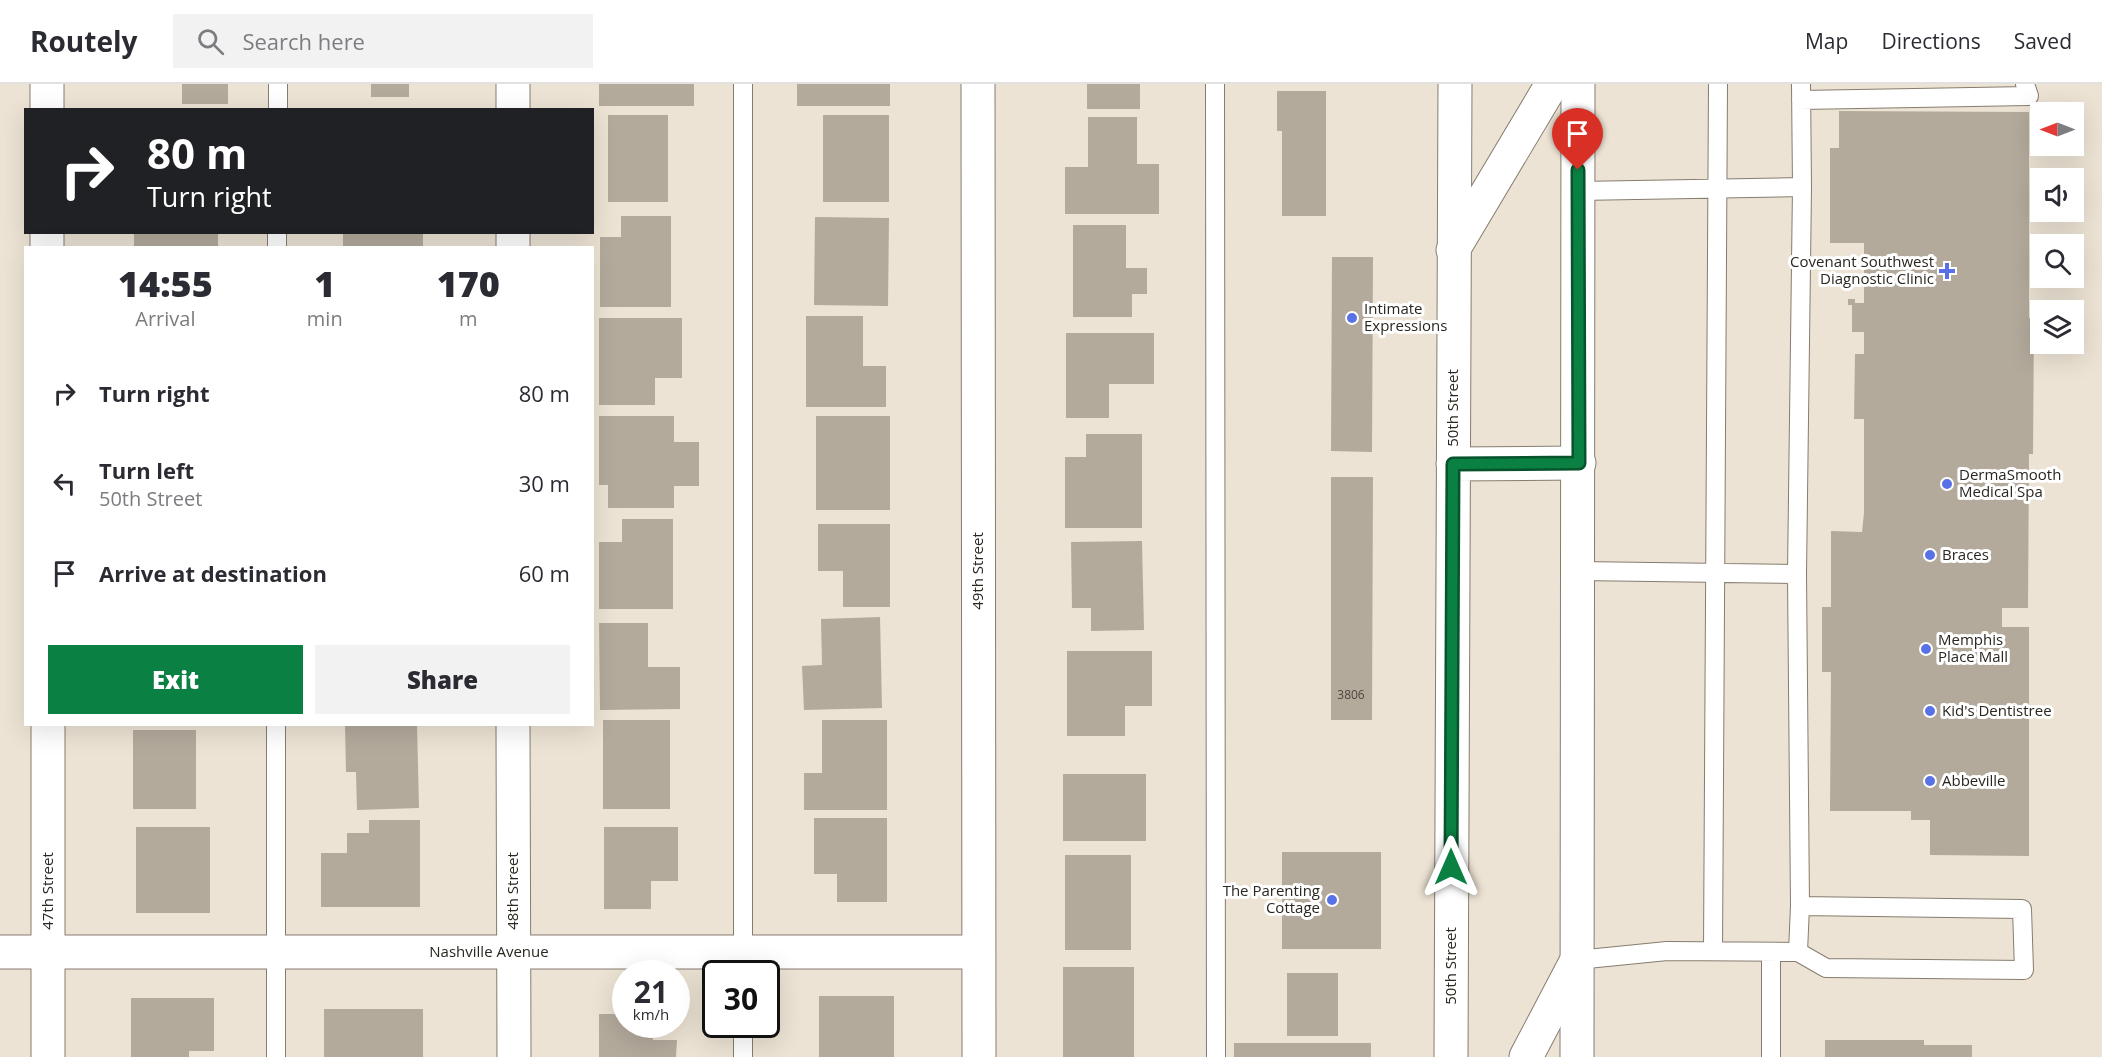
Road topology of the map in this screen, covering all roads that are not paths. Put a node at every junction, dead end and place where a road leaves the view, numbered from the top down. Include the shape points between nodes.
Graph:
1 (47, 84) edge
2 (278, 84) edge
3 (513, 84) edge
4 (743, 84) edge
5 (978, 84) edge
6 (1215, 84) edge
7 (1455, 84) edge
8 (1552, 84) edge
9 (1578, 84) edge
10 (1718, 84) edge
11 (2025, 84) edge
12 (1801, 92) edge
13 (47, 108) edge
14 (278, 108) edge
15 (513, 108) edge
16 (1802, 187) junction
17 (1717, 189) junction
18 (1578, 191) junction
19 (1453, 249) junction
20 (1579, 463) junction
21 (1453, 464) junction
22 (1578, 571) junction
23 (1714, 573) junction
24 (1797, 573) junction
25 (48, 726) edge
26 (276, 726) edge
27 (513, 726) edge
28 (1800, 906) junction
29 (1713, 951) junction
30 (0, 952) edge
31 (48, 952) junction
32 (275, 952) junction
33 (513, 952) junction
34 (979, 952) junction
35 (1771, 952) junction
36 (1798, 952) junction
37 (743, 960) edge
38 (1577, 960) junction
39 (702, 961) edge
40 (780, 961) edge
41 (743, 1038) edge
42 (48, 1057) edge
43 (276, 1057) edge
44 (513, 1057) edge
45 (742, 1057) edge
46 (979, 1057) edge
47 (1216, 1057) edge
48 (1450, 1057) edge
49 (1526, 1057) edge
50 (1577, 1057) edge
51 (1771, 1057) edge

1 - 13 street
2 - 14 lane
3 - 15 street
4 - 37 lane
5 - 34 street, 49th Street
6 - 47 lane
7 - 19 street, 50th Street
8 - 19 street
9 - 18 street
10 - 17 lane
11 - 12 lane via 2030,96
12 - 16 lane
16 - 17 lane
16 - 24 lane
17 - 18 lane
17 - 23 lane
18 - 20 street
19 - 21 street, 50th Street
20 - 21 street
20 - 22 street
21 - 48 street, 50th Street
22 - 23 lane
22 - 38 street
23 - 24 lane
23 - 29 lane
24 - 28 lane
25 - 31 street, 47th Street
26 - 32 lane
27 - 33 street, 48th Street
28 - 36 lane
28 - 36 lane via 2022,909 2024,970 1826,968
29 - 35 lane
29 - 38 lane via 1667,951
30 - 31 street, Nashville Avenue
31 - 32 street, Nashville Avenue
31 - 42 street, 47th Street
32 - 33 street, Nashville Avenue
32 - 43 lane
33 - 39 street, Nashville Avenue
33 - 44 street, 48th Street
34 - 40 street, Nashville Avenue
34 - 46 street, 49th Street
35 - 36 lane
35 - 51 lane
38 - 49 street
38 - 50 street
41 - 45 lane

